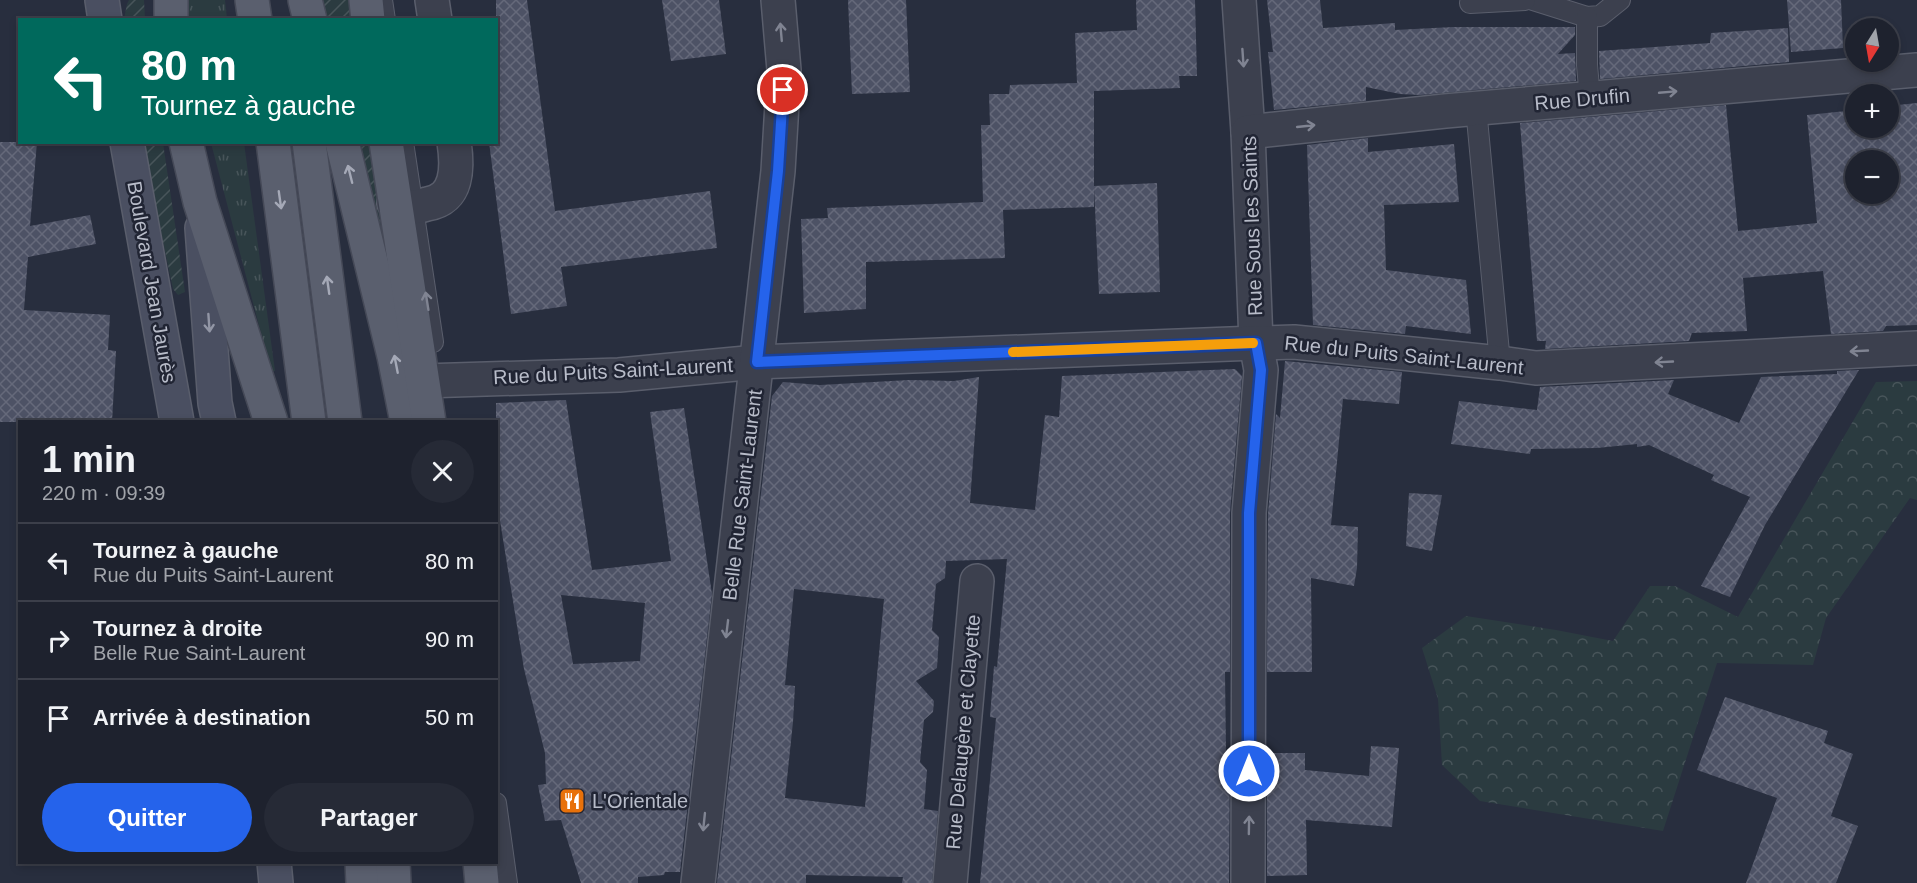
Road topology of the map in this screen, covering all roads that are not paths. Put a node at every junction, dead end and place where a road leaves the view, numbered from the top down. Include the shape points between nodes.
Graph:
1 (102, 0) edge
2 (171, 0) edge
3 (252, 0) edge
4 (290, 0) edge
5 (305, 0) edge
6 (366, 0) edge
7 (382, 0) edge
8 (432, 0) edge
9 (778, 0) edge
10 (1239, 0) edge
11 (1525, 0) edge
12 (1533, 0) edge
13 (1620, 0) edge
14 (1470, 3) dead end
15 (1587, 17) junction
16 (105, 18) edge
17 (171, 18) edge
18 (255, 18) edge
19 (292, 18) edge
20 (310, 18) edge
21 (368, 18) edge
22 (385, 18) edge
23 (435, 18) edge
24 (1917, 70) edge
25 (1590, 99) junction
26 (1476, 108) junction
27 (1248, 132) junction
28 (126, 144) edge
29 (186, 144) edge
30 (273, 144) edge
31 (309, 144) edge
32 (342, 144) edge
33 (387, 144) edge
34 (403, 144) edge
35 (454, 144) edge
36 (200, 202) junction
37 (404, 205) junction
38 (1256, 343) junction
39 (1917, 348) edge
40 (757, 362) junction
41 (1500, 363) junction
42 (431, 381) junction
43 (177, 420) edge
44 (219, 420) edge
45 (270, 420) edge
46 (309, 420) edge
47 (345, 420) edge
48 (407, 420) edge
49 (429, 420) edge
50 (444, 420) edge
51 (977, 581) dead end
52 (498, 818) edge
53 (274, 864) edge
54 (362, 864) edge
55 (393, 864) edge
56 (480, 864) edge
57 (276, 883) edge
58 (363, 883) edge
59 (394, 883) edge
60 (482, 883) edge
61 (507, 883) edge
62 (698, 883) edge
63 (950, 883) edge
64 (1248, 883) edge

1 - 16 street
2 - 17 main road
3 - 18 main road
4 - 19 main road
5 - 20 main road
6 - 21 main road
7 - 22 lane
8 - 23 street
40 -> 9 street, Belle Rue Saint-Laurent via 784,82
10 -> 27 street, Rue Sous les Saints
11 - 14 lane
12 - 15 lane
13 - 15 lane via 1600,16
15 - 25 lane
25 -> 24 street, Rue Drufin
25 - 26 street, Rue Drufin
27 -> 26 street, Rue Drufin
26 - 41 lane
27 - 38 street, Rue Sous les Saints
28 - 43 street, Boulevard Jean Jaurès
29 - 36 main road
30 -> 46 main road
47 -> 31 main road
48 -> 32 main road
33 - 37 main road
34 - 37 lane
35 - 37 street via 456,173 450,193 434,203
36 -> 44 street
36 - 45 main road
42 -> 37 main road
38 - 40 street, Rue du Puits Saint-Laurent
38 - 41 street, Rue du Puits Saint-Laurent via 1294,342
64 -> 38 street, Rue Sous les Saints via 1249,513 1261,370
39 -> 41 street, Rue du Puits Saint-Laurent via 1536,368
40 - 42 street, Rue du Puits Saint-Laurent via 619,375
40 -> 62 street, Belle Rue Saint-Laurent
42 - 49 main road
42 - 50 lane
51 - 63 street, Rue Delaugère et Clayette
52 - 61 lane
53 - 57 street
54 - 58 main road
55 - 59 main road
56 - 60 main road

